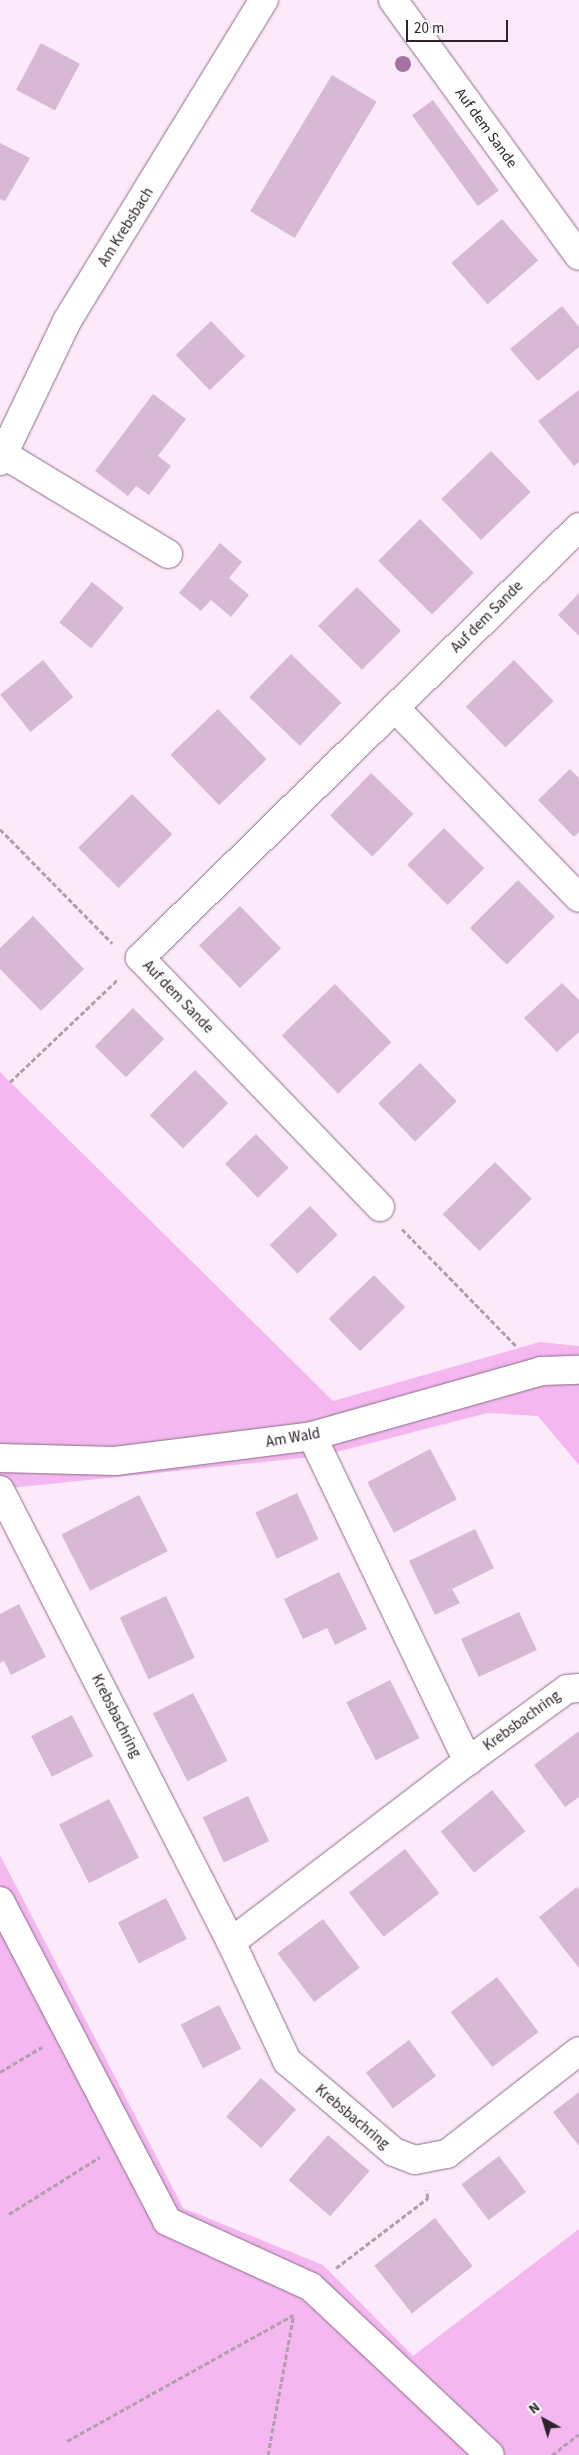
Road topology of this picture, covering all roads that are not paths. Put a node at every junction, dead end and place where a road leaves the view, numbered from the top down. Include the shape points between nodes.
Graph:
1 (264, 0) edge
2 (393, 0) edge
3 (579, 256) edge
4 (2, 457) edge
5 (579, 527) edge
6 (168, 554) dead end
7 (395, 708) junction
8 (579, 898) edge
9 (380, 1207) road end
10 (579, 1370) edge
11 (312, 1436) junction
12 (0, 1458) edge
13 (0, 1490) edge
14 (579, 1688) edge
15 (468, 1760) junction
16 (0, 1901) edge
17 (231, 1942) junction
18 (579, 2051) edge
19 (490, 2455) edge

1 - 4 street, Am Krebsbach via 67,321
2 - 3 street, Auf dem Sande
4 - 6 street
5 - 7 street, Auf dem Sande
7 - 8 street
7 - 9 street, Auf dem Sande via 140,958
10 - 11 street, Am Wald via 541,1371
11 - 12 street, Am Wald via 115,1461
11 - 15 street, Krebsbachring
13 - 17 street, Krebsbachring
14 - 15 street, Krebsbachring via 566,1690
15 - 17 street, Krebsbachring
16 - 19 street via 167,2221 311,2287
17 - 18 street, Krebsbachring via 286,2061 394,2152 415,2160 447,2154

